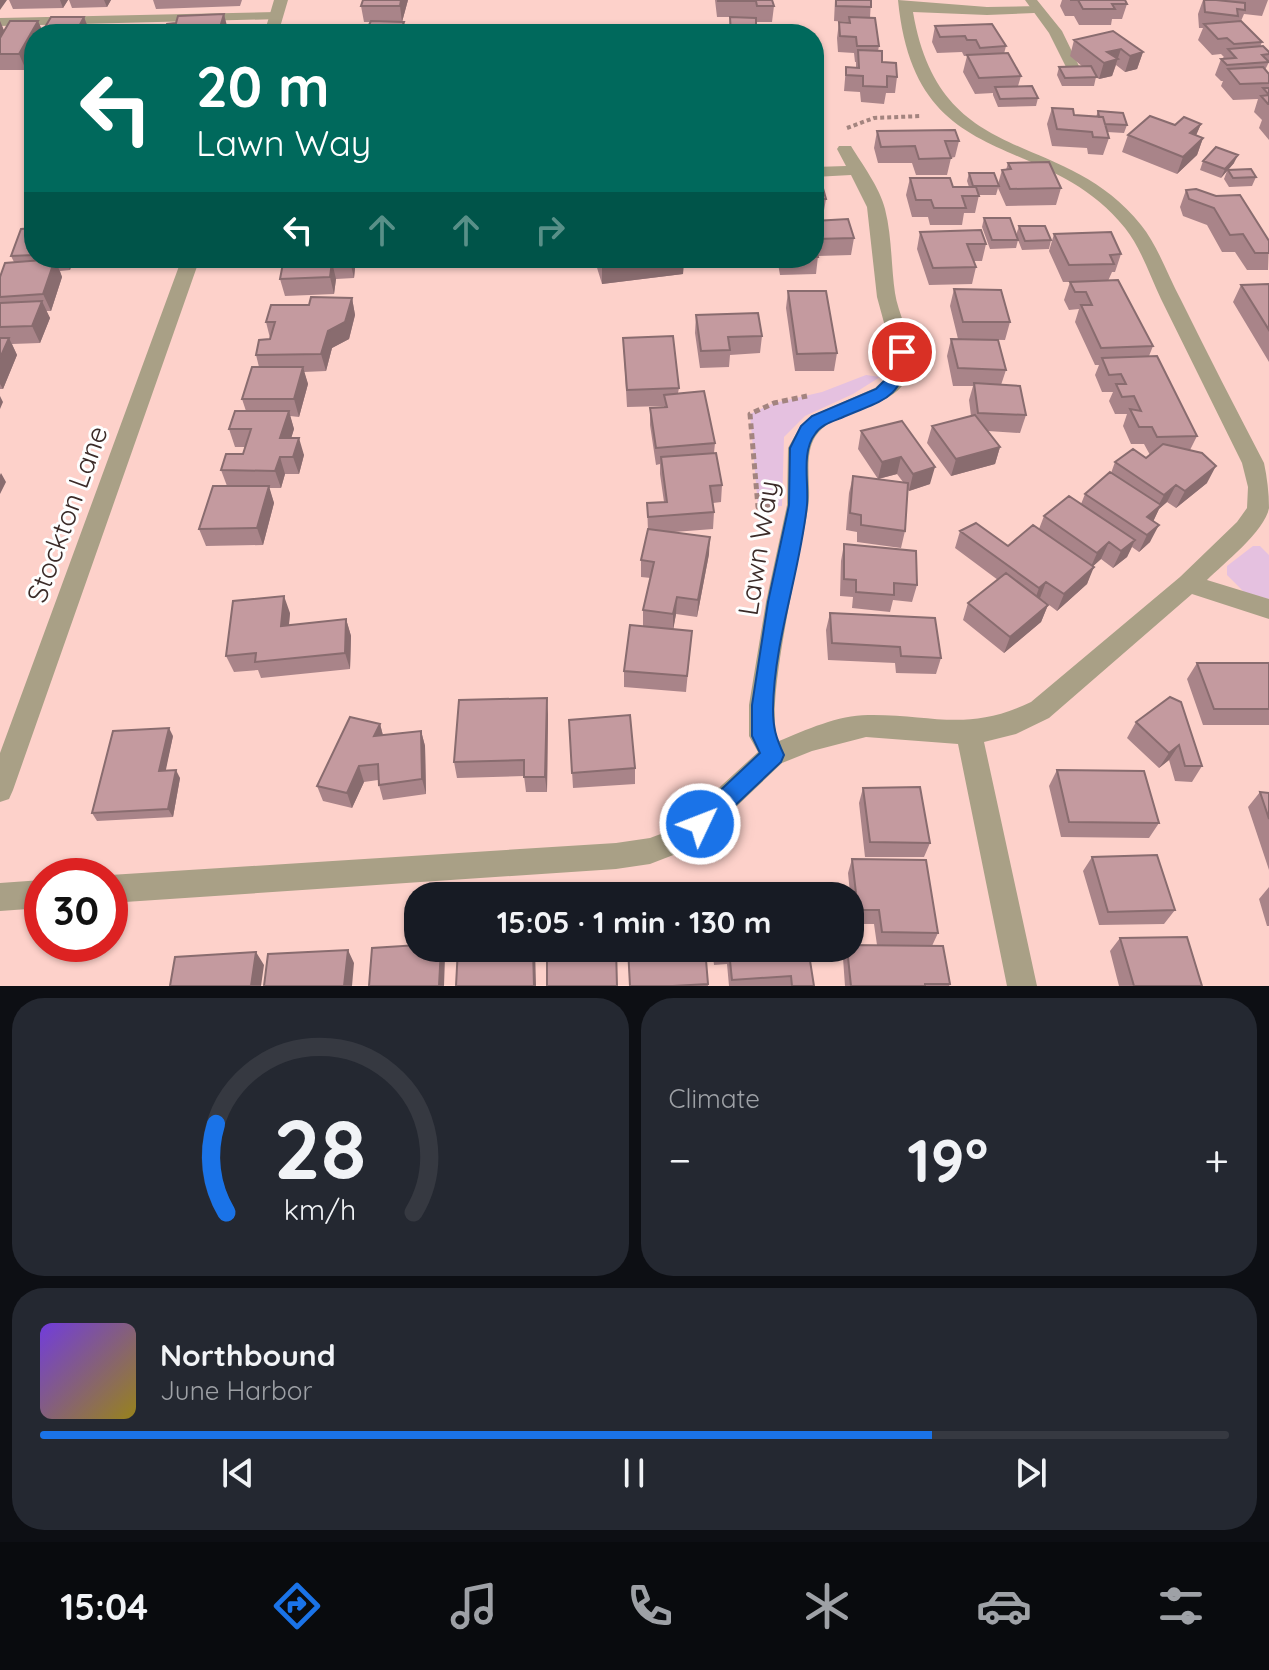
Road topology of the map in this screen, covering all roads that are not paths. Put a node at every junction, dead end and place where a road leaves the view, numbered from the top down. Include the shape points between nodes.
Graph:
1 (281, 0) edge
2 (905, 3) edge
3 (1033, 4) edge
4 (276, 16) junction
5 (0, 22) edge
6 (274, 24) edge
7 (1072, 66) edge
8 (845, 149) road end
9 (857, 170) junction
10 (824, 172) edge
11 (187, 268) edge
12 (1264, 520) edge
13 (1188, 584) junction
14 (1269, 609) edge
15 (969, 733) junction
16 (773, 755) junction
17 (0, 790) edge
18 (128, 888) edge
19 (24, 895) edge
20 (0, 897) edge
21 (1022, 986) edge

1 - 4 street
2 - 3 street via 987,11
2 - 12 street via 928,84 950,115 984,137 1079,180 1136,230 1253,463
3 - 7 lane via 1057,34
4 - 5 street
4 - 6 street
8 - 9 street, Lawn Way
9 - 10 street
9 - 16 street, Lawn Way via 876,207 886,297 901,365 896,380 882,393 818,421 799,448 798,505 762,705 762,736
11 - 17 street, Stockton Lane
12 - 13 street via 1245,528
13 - 14 street
13 - 15 street via 1040,710 1007,726
15 - 16 street via 866,726
15 - 21 street
16 - 18 street via 684,838 650,851
19 - 20 street

